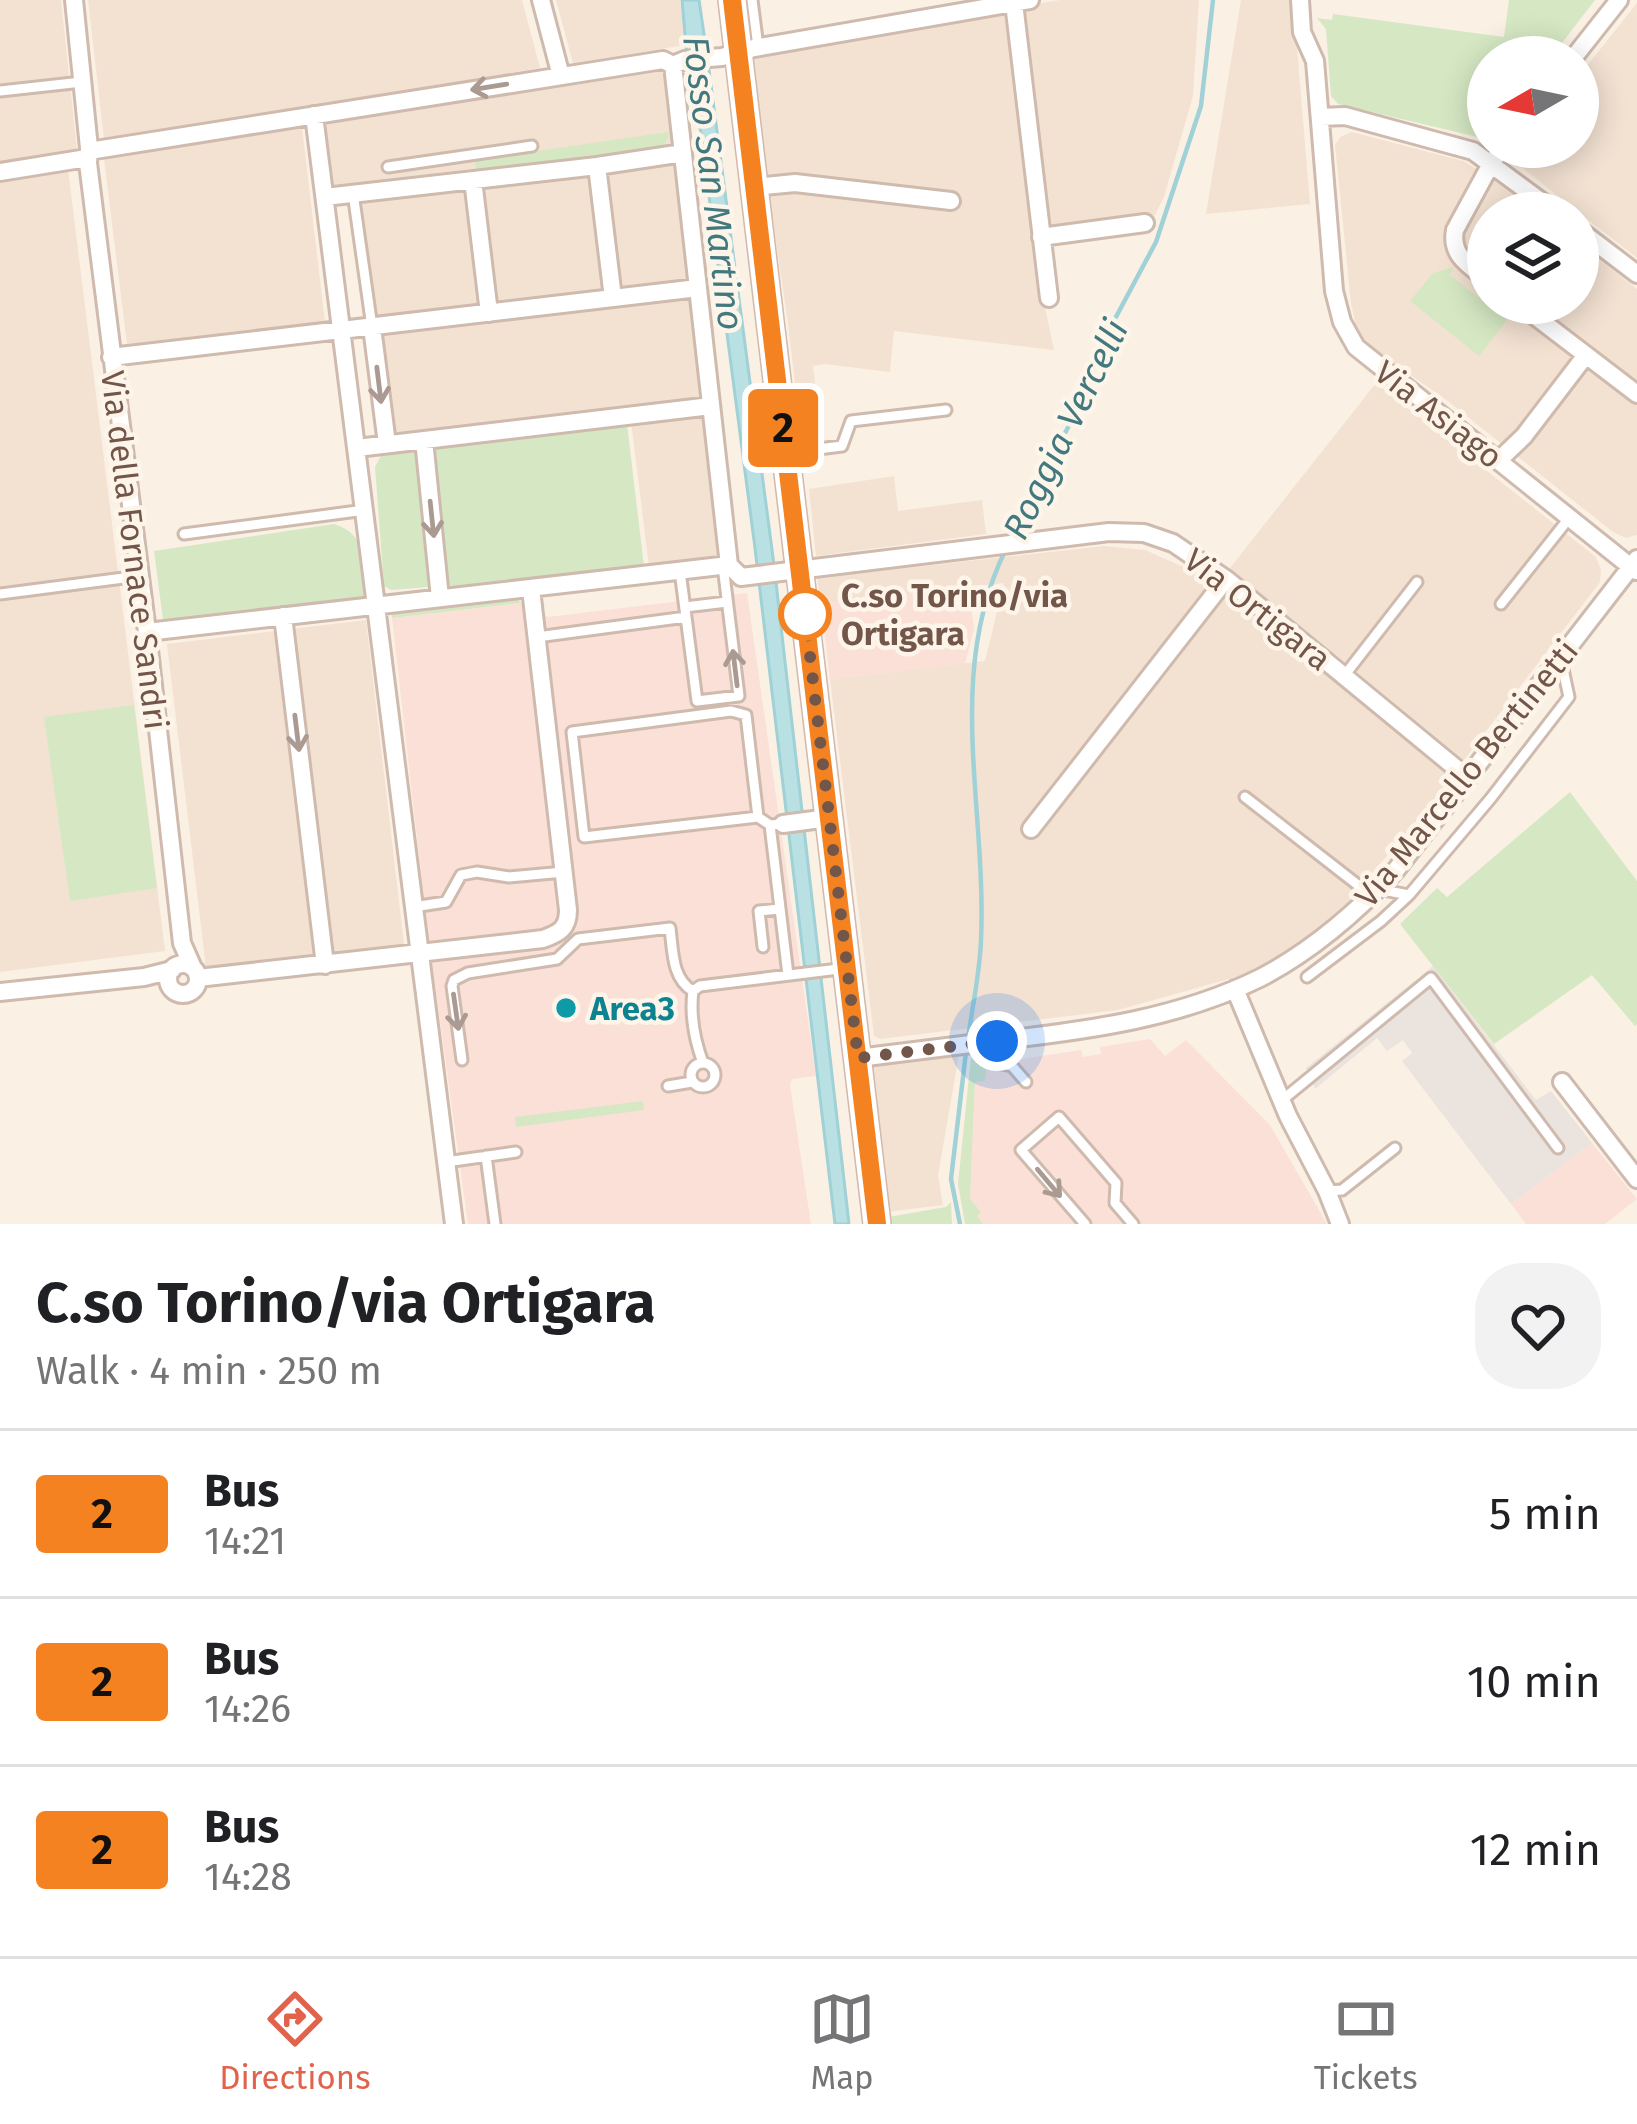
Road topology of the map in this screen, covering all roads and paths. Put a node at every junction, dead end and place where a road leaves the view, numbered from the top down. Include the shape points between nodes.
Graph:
1 (74, 0) edge
2 (541, 0) edge
3 (732, 0) edge
4 (752, 0) edge
5 (1300, 0) edge
6 (1619, 0) edge
7 (1022, 1) edge
8 (1591, 36) edge
9 (748, 49) junction
10 (679, 63) junction
11 (561, 76) junction
12 (82, 82) junction
13 (0, 91) edge
14 (314, 116) junction
15 (1320, 117) junction
16 (532, 146) dead end
17 (1467, 149) edge
18 (682, 153) junction
19 (88, 154) junction
20 (460, 157) junction
21 (597, 166) junction
22 (388, 167) dead end
23 (1498, 168) edge
24 (0, 172) edge
25 (469, 180) junction
26 (754, 187) junction
27 (1530, 192) edge
28 (353, 194) junction
29 (325, 196) junction
30 (951, 201) dead end
31 (1467, 208) edge
32 (1145, 223) dead end
33 (1041, 236) junction
34 (1599, 245) edge
35 (1467, 265) edge
36 (1637, 274) edge
37 (698, 288) junction
38 (613, 298) junction
39 (1049, 298) dead end
40 (489, 313) junction
41 (1545, 324) edge
42 (372, 327) junction
43 (342, 330) junction
44 (1586, 356) junction
45 (111, 357) junction
46 (1637, 394) edge
47 (711, 406) junction
48 (946, 410) dead end
49 (424, 440) junction
50 (387, 444) junction
51 (357, 448) junction
52 (786, 453) junction
53 (1498, 461) junction
54 (365, 510) junction
55 (1570, 518) junction
56 (184, 534) dead end
57 (726, 565) junction
58 (1635, 566) edge
59 (680, 571) junction
60 (791, 572) junction
61 (139, 576) junction
62 (1226, 579) junction
63 (1417, 582) dead end
64 (531, 589) junction
65 (0, 594) edge
66 (440, 598) junction
67 (727, 602) junction
68 (1501, 604) dead end
69 (377, 605) junction
70 (686, 612) junction
71 (283, 616) junction
72 (147, 632) junction
73 (536, 637) junction
74 (1561, 658) junction
75 (1344, 676) junction
76 (1468, 778) junction
77 (1245, 797) dead end
78 (758, 817) junction
79 (819, 819) junction
80 (776, 825) junction
81 (1031, 830) dead end
82 (564, 872) junction
83 (1375, 893) junction
84 (1409, 895) junction
85 (413, 907) junction
86 (779, 909) junction
87 (1337, 926) junction
88 (571, 934) junction
89 (1351, 944) junction
90 (763, 947) dead end
91 (418, 955) junction
92 (326, 965) junction
93 (835, 969) junction
94 (184, 971) junction
95 (788, 975) junction
96 (1307, 976) dead end
97 (144, 977) junction
98 (1235, 989) junction
99 (175, 991) junction
100 (0, 992) edge
101 (693, 992) junction
102 (858, 1058) junction
103 (462, 1060) dead end
104 (703, 1063) junction
105 (996, 1063) dead end
106 (692, 1082) junction
107 (1025, 1082) dead end
108 (1562, 1082) dead end
109 (668, 1087) dead end
110 (1281, 1101) junction
111 (1395, 1148) dead end
112 (1558, 1148) dead end
113 (516, 1152) dead end
114 (486, 1156) junction
115 (446, 1162) junction
116 (1637, 1179) edge
117 (1327, 1191) junction
118 (454, 1224) edge
119 (495, 1224) edge
120 (877, 1224) edge
121 (1084, 1224) edge
122 (1133, 1224) edge
123 (1340, 1224) edge
124 (1353, 1224) edge

1 - 12 street, Via della Fornace Sandri
2 - 11 street
3 - 9 main road
4 - 9 lane
5 - 15 street, Via Asiago
6 - 8 street
7 - 9 street
7 - 33 street
9 - 10 street
9 - 26 main road
10 - 11 street
10 - 18 street
11 -> 14 street
12 - 13 lane
12 - 19 street, Via della Fornace Sandri
14 - 19 street
14 - 29 street
15 - 17 street via 1345,116
15 - 53 street, Via Asiago via 1342,322 1356,347
16 - 20 lane
18 - 21 street
18 - 37 street
19 - 24 street
19 - 45 street, Via della Fornace Sandri
20 - 22 lane
20 - 25 lane
21 - 25 street
21 - 38 street
23 - 27 street
25 - 28 street
25 - 40 street
26 - 30 street via 795,183
26 - 52 main road
28 - 29 street
28 - 42 lane
29 - 43 street
31 - 35 street via 1453,241
32 - 33 street
33 - 39 street
34 - 36 street
37 - 38 street
37 - 47 street
38 - 40 street
40 - 42 street
41 - 44 street
42 - 43 street
42 -> 50 street
43 - 45 street
43 - 51 street
44 - 46 street
44 - 53 street
45 - 61 street, Via della Fornace Sandri
47 - 49 street
47 - 57 street
48 - 52 lane via 851,421 842,446
49 - 50 street
49 -> 66 street
50 - 51 street
51 - 54 street
52 - 60 main road
53 - 55 street, Via Asiago
54 - 56 lane
54 - 69 street
55 - 58 street, Via Asiago
55 - 68 lane
57 - 59 street
57 - 60 street, Via Ortigara via 741,577
57 - 67 lane
58 - 74 street, Via Marcello Bertinetti
59 - 64 street
59 - 70 lane
60 - 62 street, Via Ortigara via 1109,532 1173,543
60 - 79 main road
61 - 65 lane
61 - 72 street, Via della Fornace Sandri
62 - 75 street, Via Ortigara
62 - 81 street
63 - 75 lane
64 - 66 street
64 - 73 street
66 - 69 street
67 - 70 lane
70 -> 67 lane via 697,701 739,696
69 - 71 street
69 - 85 street
70 - 73 lane
71 - 72 street
71 -> 92 street
72 - 94 street, Via della Fornace Sandri
73 - 82 street
74 - 76 street, Via Marcello Bertinetti
74 - 84 lane via 1570,697
75 - 76 street, Via Ortigara
76 - 83 street, Via Marcello Bertinetti
77 - 83 lane
78 - 78 lane via 746,715 572,731 584,838
78 - 80 lane
79 - 80 street
79 - 93 main road
80 - 86 lane
82 - 85 lane via 461,875 446,902
82 - 88 street
83 - 84 lane
83 - 87 street, Via Marcello Bertinetti
84 - 89 lane
85 - 91 street
86 - 90 lane via 758,911
86 - 95 lane
87 - 89 lane
87 - 98 street, Via Marcello Bertinetti
88 - 91 street
88 - 101 lane via 670,928 678,977
88 -> 103 lane via 557,959 454,980
89 - 96 lane
91 - 92 street
91 - 115 street
92 - 94 street
93 - 95 lane
93 - 102 main road
94 - 97 street
94 - 99 street via 169,984
94 - 99 street via 196,987
95 - 101 lane
97 - 99 street
97 - 100 street
98 - 102 street, Via Marcello Bertinetti via 1131,1022
98 - 110 street
101 - 104 lane
102 - 120 main road
104 - 106 lane via 693,1067
104 - 106 lane via 713,1067 713,1083
105 - 107 lane via 1012,1066
106 - 109 lane
108 - 116 street
110 - 112 lane via 1431,978
110 - 117 street
111 - 117 lane via 1342,1190
113 - 114 lane
114 - 115 lane
114 - 119 lane
115 - 118 street
117 - 123 street
117 - 124 street
122 -> 121 lane via 1115,1203 1116,1184 1059,1117 1021,1150

